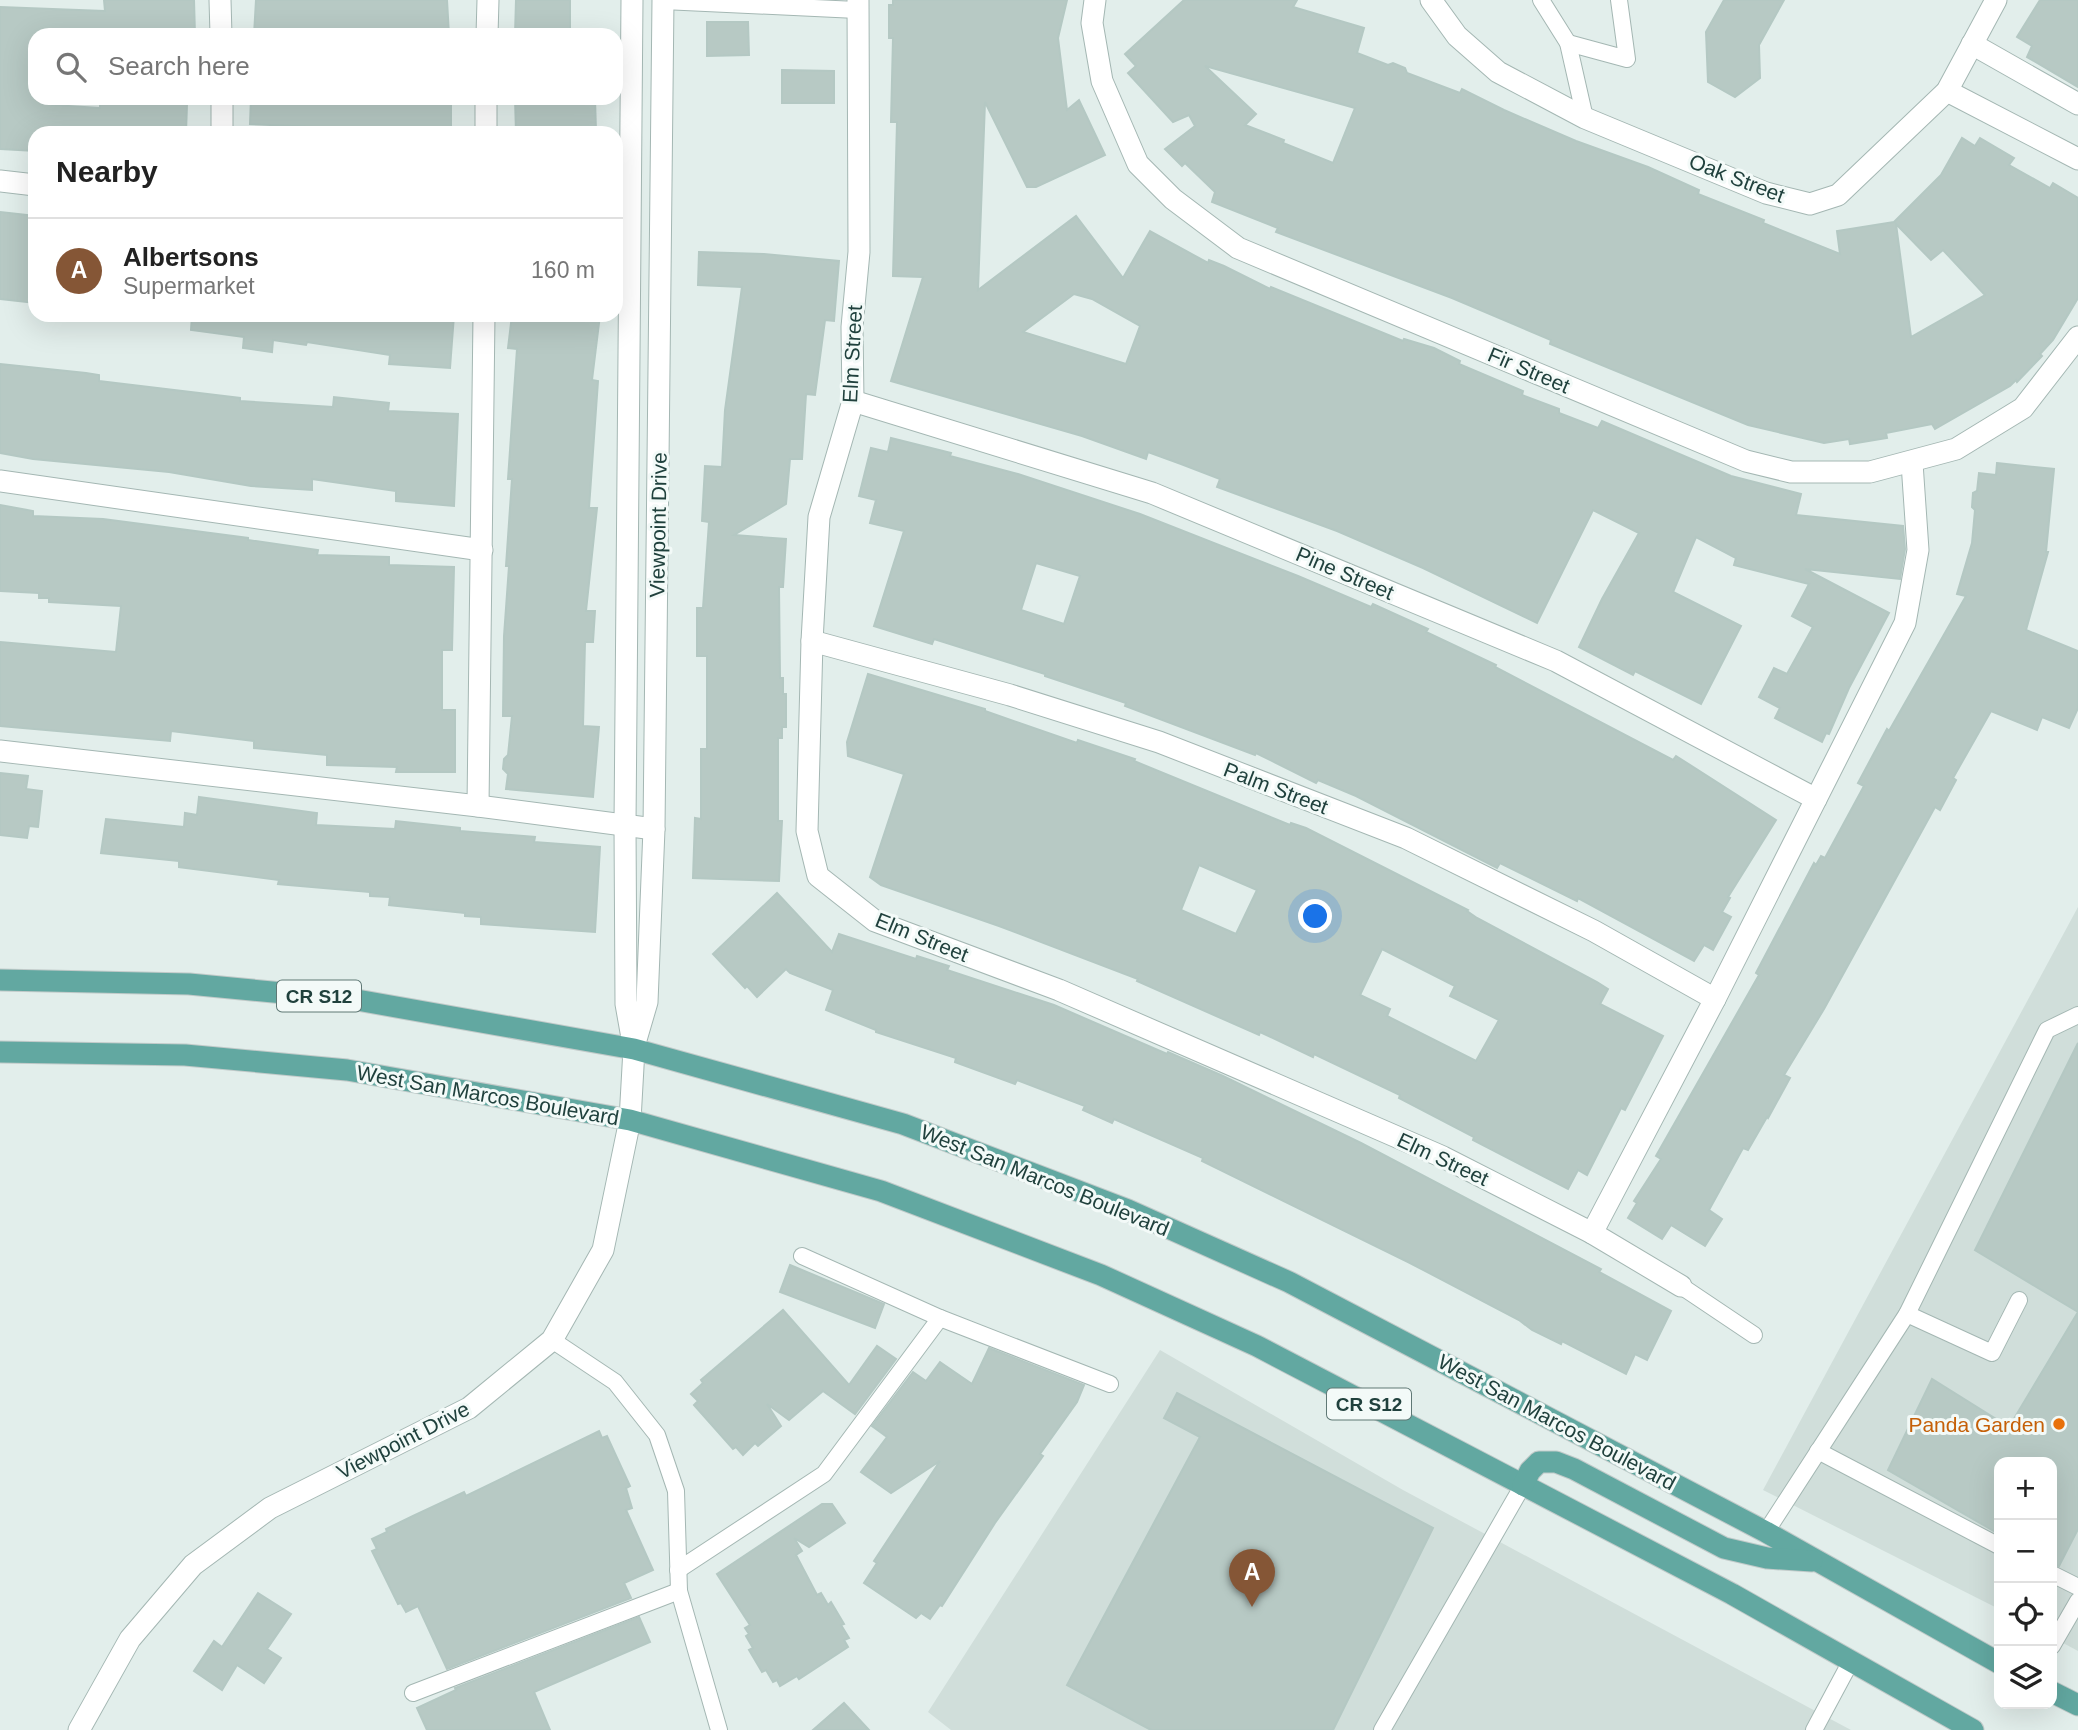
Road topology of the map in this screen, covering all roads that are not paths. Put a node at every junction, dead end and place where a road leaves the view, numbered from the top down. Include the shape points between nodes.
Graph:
1 (220, 0) edge
2 (488, 0) edge
3 (632, 0) edge
4 (1095, 0) edge
5 (1431, 0) edge
6 (1541, 0) edge
7 (1619, 0) edge
8 (1996, 0) edge
9 (663, 1) edge
10 (857, 5) edge
11 (221, 28) edge
12 (487, 28) edge
13 (1568, 43) junction
14 (1972, 44) junction
15 (1947, 91) junction
16 (2078, 104) edge
17 (222, 105) edge
18 (486, 105) edge
19 (1585, 118) junction
20 (222, 126) edge
21 (486, 126) edge
22 (2078, 159) edge
23 (0, 181) edge
24 (28, 184) edge
25 (484, 322) edge
26 (2078, 337) edge
27 (853, 401) junction
28 (1912, 463) junction
29 (0, 481) edge
30 (482, 550) junction
31 (811, 641) junction
32 (0, 751) edge
33 (1816, 799) junction
34 (478, 806) junction
35 (625, 825) junction
36 (654, 829) junction
37 (0, 980) edge
38 (1715, 999) junction
39 (2078, 1015) edge
40 (634, 1049) junction
41 (0, 1052) edge
42 (630, 1120) junction
43 (1592, 1233) junction
44 (802, 1256) dead end
45 (1681, 1286) joint
46 (2020, 1300) dead end
47 (1907, 1314) junction
48 (940, 1318) junction
49 (1754, 1335) dead end
50 (552, 1340) junction
51 (1110, 1384) dead end
52 (1818, 1451) junction
53 (1523, 1485) junction
54 (1766, 1532) junction
55 (1994, 1543) edge
56 (1818, 1561) junction
57 (678, 1570) junction
58 (2057, 1576) edge
59 (2078, 1587) edge
60 (679, 1591) junction
61 (2078, 1601) edge
62 (2057, 1637) edge
63 (1994, 1660) edge
64 (1851, 1661) junction
65 (413, 1693) dead end
66 (2057, 1694) edge
67 (2078, 1705) edge
68 (79, 1730) edge
69 (719, 1730) edge
70 (1382, 1730) edge
71 (1814, 1730) edge
72 (1973, 1730) edge

1 - 11 street
2 - 12 street
3 - 35 street, Viewpoint Drive
4 - 28 street, Fir Street via 1092,23 1102,81 1138,164 1173,199 1238,248 1746,461 1791,472 1870,472
5 - 19 street, Oak Street via 1457,36 1498,72
6 - 13 lane
7 - 13 lane via 1626,59
8 - 14 street, Oak Street
9 - 10 lane
9 - 36 street, Viewpoint Drive
10 - 27 street, Elm Street via 859,253 852,327
13 - 19 lane
14 - 15 street, Oak Street
14 - 16 street
15 - 19 street, Oak Street via 1838,195 1810,204 1766,193
15 - 22 street
17 - 20 street
18 - 21 street
23 - 24 street
25 - 30 street
26 - 28 street, Fir Street via 2023,408 1956,449
27 - 31 street, Elm Street via 819,517
27 - 33 street, Pine Street via 1152,493 1556,661
28 - 33 street via 1918,550 1905,623
29 - 30 street
30 - 34 street
31 - 38 street, Palm Street via 1010,695 1159,742 1406,838 1594,931
31 - 43 street, Elm Street via 807,831 818,876 875,921 1059,990 1443,1157
32 - 34 street
33 - 38 street
34 - 35 street
35 - 36 street
35 - 40 street, Viewpoint Drive via 626,1004
36 - 40 street, Viewpoint Drive via 647,1002
37 - 40 main road, West San Marcos Boulevard / CR S12 via 189,984 357,1000
38 - 43 street
39 - 47 lane via 2047,1030
40 - 42 street, Viewpoint Drive
40 - 54 main road, West San Marcos Boulevard / CR S12 via 903,1124 1128,1210 1289,1282
41 - 42 main road, West San Marcos Boulevard / CR S12 via 185,1055 347,1070
42 - 50 street, Viewpoint Drive via 603,1250
42 - 53 main road, West San Marcos Boulevard / CR S12 via 881,1191 1101,1275 1257,1346
43 - 45 street, Elm Street
44 - 48 lane
45 - 49 lane
46 - 47 lane via 1992,1353
47 - 52 lane
48 - 51 lane
48 - 57 lane via 824,1474
50 - 57 lane via 615,1382 657,1435 676,1491
50 - 68 street, Viewpoint Drive via 469,1408 270,1508 193,1565 130,1639
52 - 54 lane
52 - 55 lane
53 - 56 main road via 1539,1462 1556,1462 1724,1548 1767,1558
53 - 64 main road, West San Marcos Boulevard / CR S12
53 - 70 lane
54 - 56 main road, West San Marcos Boulevard / CR S12
56 - 63 main road, West San Marcos Boulevard / CR S12
57 - 60 lane
58 - 59 lane
60 - 65 lane
60 - 69 lane
61 - 62 lane
64 - 71 lane
64 - 72 main road, West San Marcos Boulevard / CR S12
66 - 67 main road

